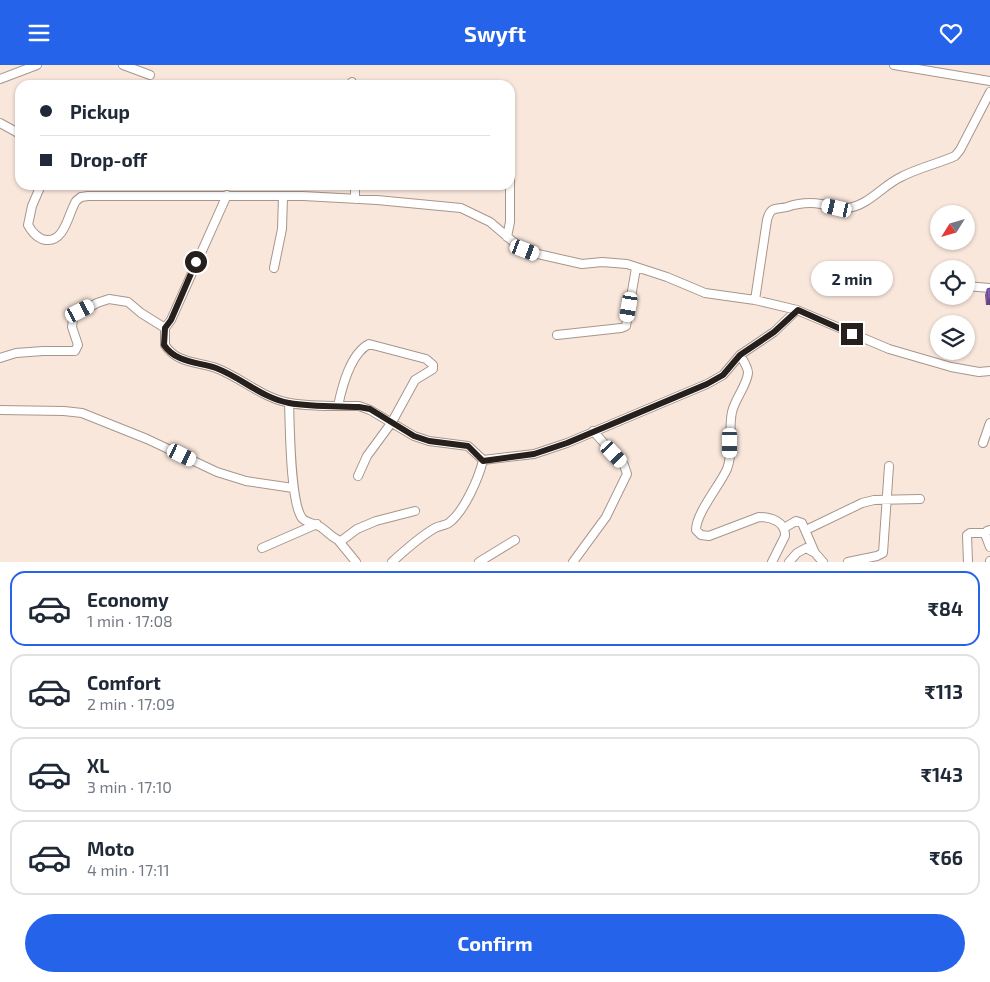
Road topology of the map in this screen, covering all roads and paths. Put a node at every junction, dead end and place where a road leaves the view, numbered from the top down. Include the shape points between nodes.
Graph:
1 (37, 65) edge
2 (123, 65) edge
3 (894, 65) edge
4 (150, 75) dead end
5 (0, 79) edge
6 (990, 81) edge
7 (990, 92) edge
8 (0, 123) edge
9 (15, 131) edge
10 (39, 190) edge
11 (355, 190) edge
12 (510, 190) edge
13 (227, 195) junction
14 (283, 196) junction
15 (355, 199) junction
16 (507, 237) junction
17 (636, 267) junction
18 (274, 268) dead end
19 (975, 287) edge
20 (990, 288) edge
21 (755, 300) junction
22 (798, 310) junction
23 (165, 328) junction
24 (556, 335) dead end
25 (740, 355) junction
26 (0, 358) edge
27 (990, 371) edge
28 (289, 403) junction
29 (338, 406) junction
30 (0, 410) edge
31 (392, 422) junction
32 (990, 423) edge
33 (592, 431) junction
34 (983, 443) dead end
35 (483, 461) junction
36 (888, 466) dead end
37 (358, 476) dead end
38 (293, 488) junction
39 (920, 499) dead end
40 (887, 500) junction
41 (415, 511) dead end
42 (317, 525) junction
43 (784, 528) junction
44 (806, 530) junction
45 (988, 532) edge
46 (515, 540) dead end
47 (338, 541) junction
48 (990, 547) edge
49 (262, 548) dead end
50 (815, 553) junction
51 (356, 562) edge
52 (392, 562) edge
53 (479, 562) edge
54 (573, 562) edge
55 (772, 562) edge
56 (789, 562) edge
57 (823, 562) edge
58 (848, 562) edge
59 (968, 562) edge

1 - 5 street
2 - 4 street
3 - 6 street
7 - 21 street via 955,156 899,178 857,206 837,208 800,203 771,211
8 - 9 street
10 - 13 street via 28,225 36,236 50,241 61,234 71,209 81,197
11 - 15 street
12 - 16 street
13 - 14 street
13 - 23 street
14 - 15 street
14 - 18 street via 282,229
15 - 16 street via 461,208 490,222
16 - 17 street via 525,250 573,263 610,262
17 - 21 street via 705,293
17 - 24 street via 626,326
19 - 20 street
21 - 22 street
22 - 25 street via 774,332
22 - 27 street via 889,349 951,367
23 - 26 street via 128,301 109,299 72,319 78,345 76,351 16,353
23 - 28 street via 164,345 174,356 215,368 264,395
25 - 33 street via 723,375 712,381
25 - 43 street via 748,373 731,413 727,468 700,515 696,530 709,536 751,519 766,517
28 - 29 street
28 - 38 street
29 - 31 street via 370,409
29 - 31 street via 350,366 366,345 373,344 431,362 433,369 416,379
30 - 38 street via 82,413 216,472 246,481
31 - 35 street via 429,441 468,446
31 - 37 street via 367,456
32 - 34 street
33 - 35 street via 534,454
33 - 54 street via 624,465 627,473 606,517
35 - 52 street via 474,487 449,523 435,528
36 - 40 street
38 - 42 street via 301,517
39 - 40 street
40 - 44 street via 862,503
40 - 58 street via 883,553
41 - 47 street via 376,521
42 - 47 street
42 - 49 street
43 - 44 street via 799,521
43 - 55 street via 785,536
44 - 50 street
45 - 48 street via 985,536
45 - 59 street via 967,535
46 - 53 street
47 - 51 street
50 - 56 street via 801,549
50 - 57 street

